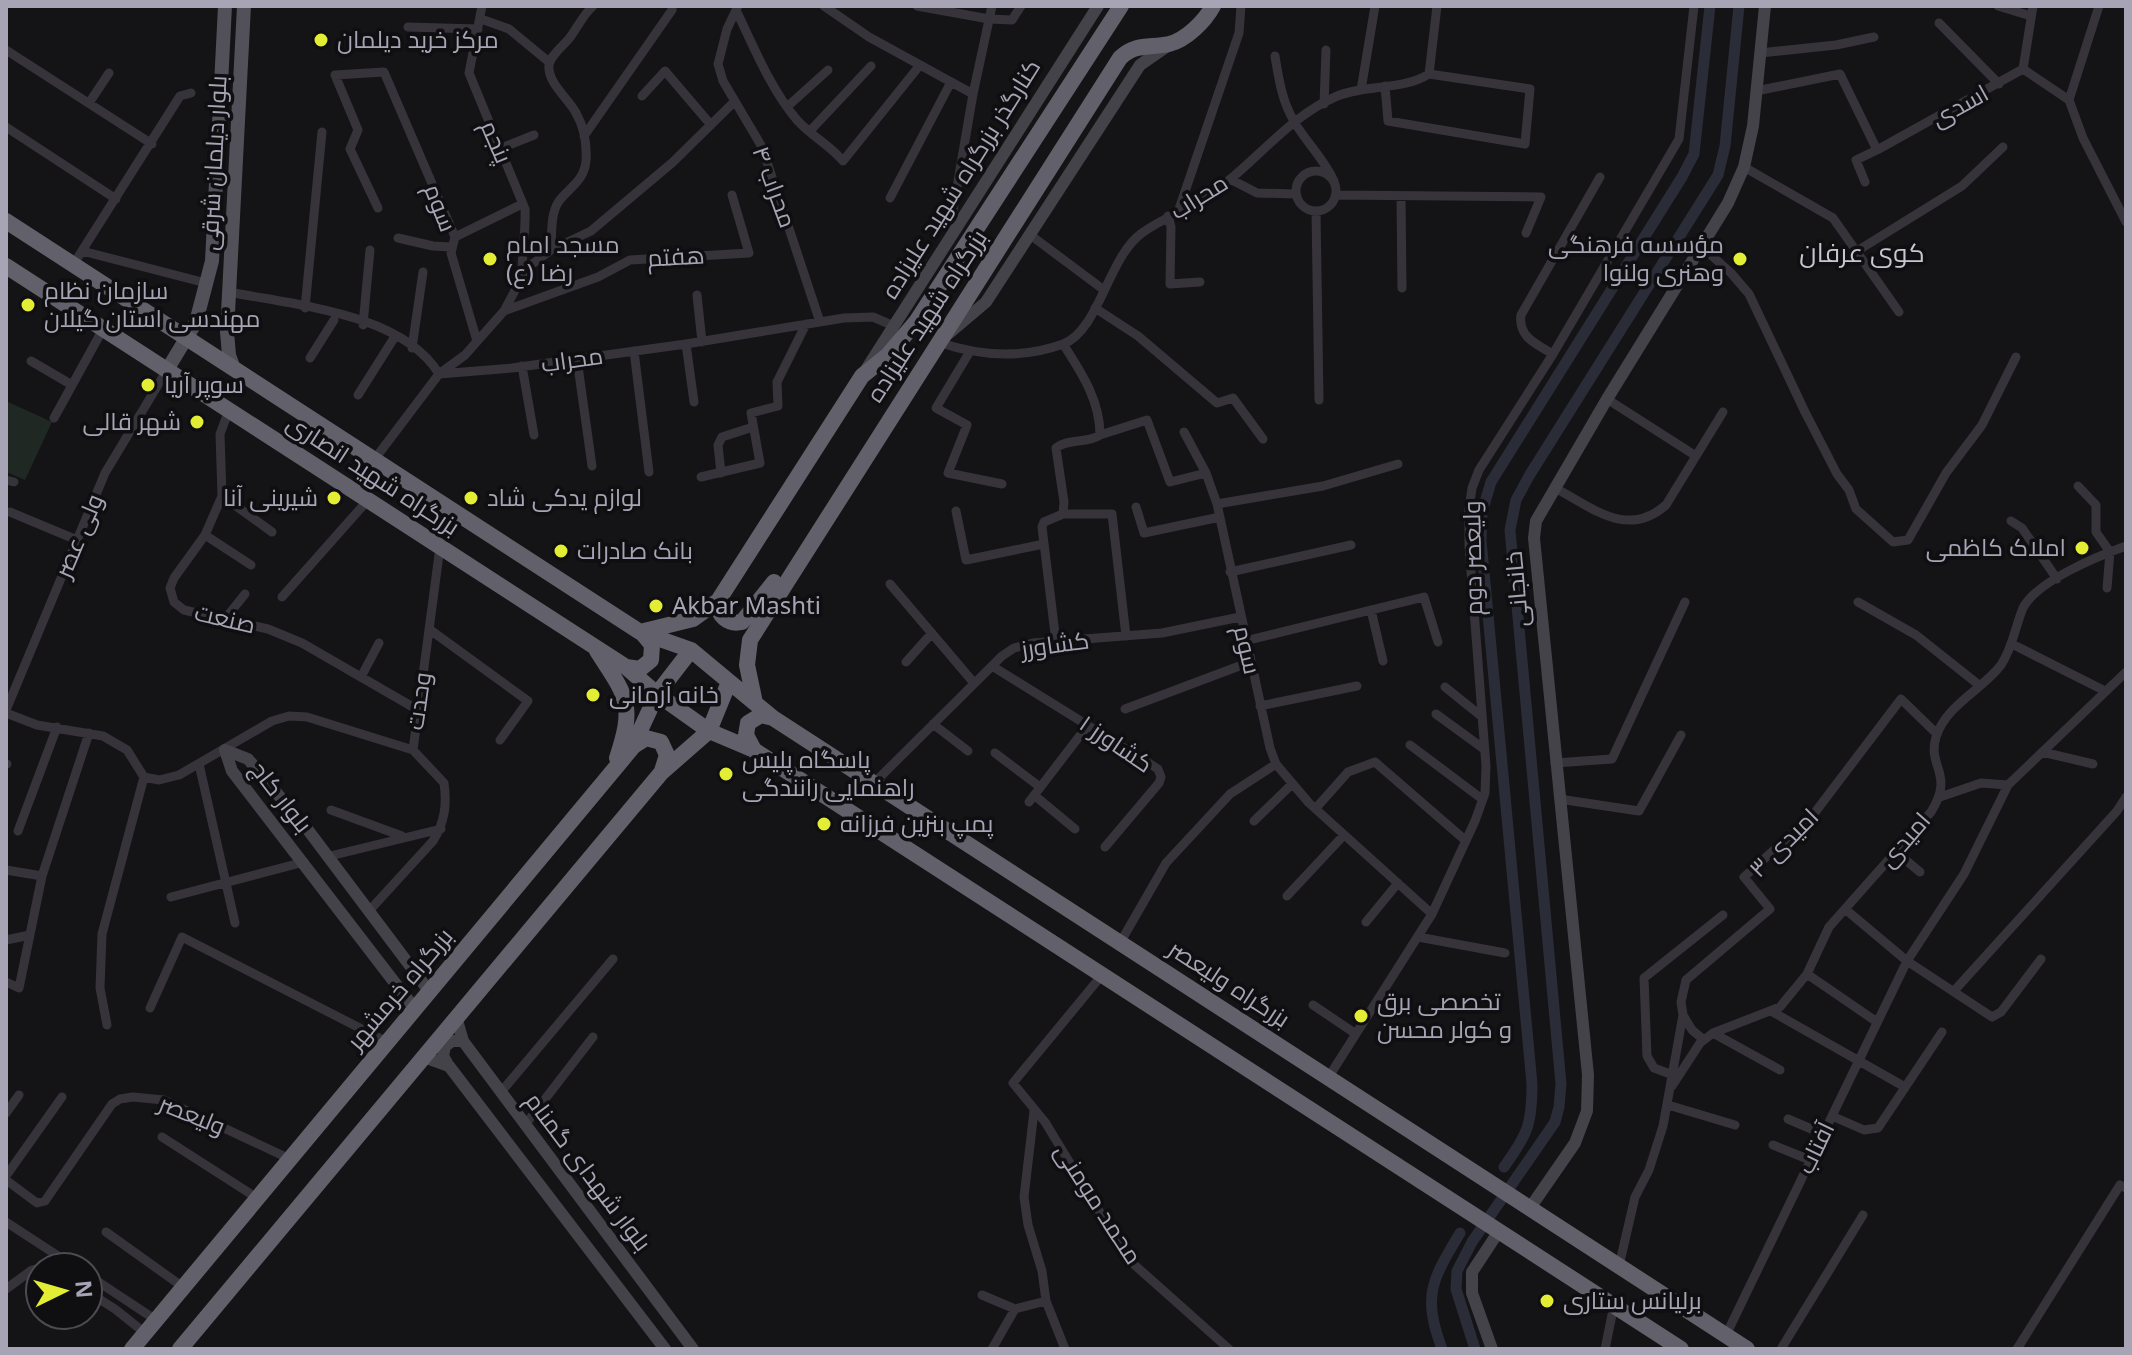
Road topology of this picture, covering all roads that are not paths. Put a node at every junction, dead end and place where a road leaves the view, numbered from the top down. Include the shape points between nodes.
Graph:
1 (225, 6) edge
2 (244, 6) edge
3 (482, 6) edge
4 (576, 6) edge
5 (672, 6) edge
6 (824, 6) edge
7 (917, 6) edge
8 (992, 6) edge
9 (1021, 6) edge
10 (1098, 6) edge
11 (1121, 6) edge
12 (1199, 6) edge
13 (1213, 6) edge
14 (1241, 6) edge
15 (1375, 6) edge
16 (1437, 6) edge
17 (1694, 6) edge
18 (1765, 6) edge
19 (1998, 6) edge
20 (2099, 6) edge
21 (591, 8) edge
22 (737, 8) edge
23 (2032, 11) edge
24 (989, 19) junction
25 (1939, 23) dead end
26 (480, 24) junction
27 (408, 27) dead end
28 (1183, 36) junction
29 (1874, 37) dead end
30 (6, 50) edge
31 (1326, 50) dead end
32 (1760, 53) junction
33 (1275, 56) dead end
34 (549, 62) junction
35 (920, 65) junction
36 (871, 66) dead end
37 (2023, 69) junction
38 (828, 70) dead end
39 (109, 73) dead end
40 (1429, 74) junction
41 (951, 82) junction
42 (1999, 84) junction
43 (1385, 86) junction
44 (1361, 90) junction
45 (1756, 91) junction
46 (191, 93) dead end
47 (973, 94) junction
48 (642, 96) dead end
49 (2069, 100) junction
50 (735, 101) junction
51 (89, 103) junction
52 (1324, 104) junction
53 (788, 106) junction
54 (1295, 123) junction
55 (711, 125) junction
56 (6, 127) edge
57 (810, 131) junction
58 (322, 132) dead end
59 (534, 135) dead end
60 (584, 136) junction
61 (152, 144) junction
62 (2003, 147) dead end
63 (499, 149) junction
64 (1877, 150) junction
65 (1744, 167) junction
66 (1600, 177) dead end
67 (1230, 179) junction
68 (1334, 181) junction
69 (1865, 182) dead end
70 (1296, 194) junction
71 (732, 195) dead end
72 (1336, 195) junction
73 (1401, 196) junction
74 (890, 198) dead end
75 (116, 199) junction
76 (522, 204) junction
77 (378, 208) dead end
78 (1316, 211) junction
79 (1173, 214) junction
80 (6, 221) edge
81 (2126, 222) edge
82 (956, 228) junction
83 (1526, 233) dead end
84 (1033, 237) dead end
85 (398, 238) dead end
86 (453, 242) junction
87 (1701, 246) junction
88 (370, 250) dead end
89 (551, 250) junction
90 (1857, 251) junction
91 (78, 258) junction
92 (212, 261) junction
93 (6, 268) edge
94 (423, 272) dead end
95 (522, 278) junction
96 (1200, 282) dead end
97 (206, 283) junction
98 (1402, 288) dead end
99 (1104, 290) junction
100 (229, 295) junction
101 (697, 295) dead end
102 (305, 308) junction
103 (1095, 308) junction
104 (504, 311) junction
105 (1899, 312) dead end
106 (334, 320) junction
107 (820, 322) junction
108 (363, 323) junction
109 (806, 324) junction
110 (894, 326) junction
111 (103, 329) junction
112 (227, 332) junction
113 (186, 338) junction
114 (394, 338) junction
115 (477, 341) junction
116 (702, 342) junction
117 (938, 342) junction
118 (686, 344) junction
119 (1063, 344) junction
120 (412, 348) junction
121 (634, 351) junction
122 (969, 353) junction
123 (1553, 354) junction
124 (2016, 357) dead end
125 (310, 358) dead end
126 (577, 359) junction
127 (31, 361) dead end
128 (522, 366) junction
129 (234, 369) junction
130 (167, 370) junction
131 (439, 374) junction
132 (862, 376) junction
133 (72, 385) junction
134 (358, 395) dead end
135 (1607, 399) junction
136 (1319, 400) dead end
137 (694, 402) dead end
138 (229, 410) junction
139 (1723, 412) dead end
140 (54, 418) dead end
141 (753, 427) junction
142 (1184, 432) dead end
143 (534, 435) dead end
144 (1100, 435) junction
145 (1263, 439) dead end
146 (1696, 456) junction
147 (374, 460) junction
148 (1398, 464) dead end
149 (592, 466) dead end
150 (649, 472) dead end
151 (721, 473) junction
152 (1206, 473) junction
153 (701, 477) dead end
154 (1002, 484) dead end
155 (2078, 486) dead end
156 (1555, 488) junction
157 (222, 496) junction
158 (368, 500) junction
159 (1217, 504) junction
160 (1136, 507) dead end
161 (956, 511) dead end
162 (10, 512) dead end
163 (1063, 514) junction
164 (1220, 517) junction
165 (2011, 521) dead end
166 (272, 532) dead end
167 (205, 535) junction
168 (77, 540) junction
169 (1044, 544) junction
170 (1351, 545) dead end
171 (2126, 546) edge
172 (440, 547) junction
173 (2110, 552) junction
174 (802, 555) junction
175 (251, 565) dead end
176 (1230, 572) junction
177 (2057, 579) junction
178 (890, 584) dead end
179 (2107, 588) dead end
180 (245, 594) dead end
181 (282, 597) dead end
182 (718, 601) junction
183 (1685, 602) dead end
184 (1858, 602) dead end
185 (1371, 610) junction
186 (1240, 617) junction
187 (225, 619) junction
188 (429, 629) junction
189 (640, 632) junction
190 (932, 633) junction
191 (1126, 636) junction
192 (1245, 641) junction
193 (1056, 642) junction
194 (1438, 642) dead end
195 (379, 643) dead end
196 (2012, 644) junction
197 (594, 646) junction
198 (691, 650) junction
199 (1383, 661) dead end
200 (906, 662) dead end
201 (1250, 662) junction
202 (992, 666) junction
203 (626, 667) junction
204 (2126, 672) edge
205 (361, 677) junction
206 (729, 682) junction
207 (974, 683) junction
208 (1979, 685) junction
209 (1357, 686) dead end
210 (1445, 687) dead end
211 (2105, 691) junction
212 (657, 694) junction
213 (755, 703) junction
214 (1260, 706) junction
215 (1125, 709) dead end
216 (418, 710) junction
217 (6, 712) edge
218 (1436, 714) dead end
219 (1481, 716) junction
220 (773, 718) junction
221 (933, 724) junction
222 (1088, 725) junction
223 (57, 727) junction
224 (709, 731) junction
225 (89, 733) junction
226 (1937, 734) junction
227 (1681, 735) dead end
228 (500, 740) dead end
229 (1410, 745) dead end
230 (632, 748) junction
231 (1484, 749) junction
232 (225, 750) junction
233 (413, 750) junction
234 (754, 750) junction
235 (968, 751) dead end
236 (2042, 752) junction
237 (995, 753) dead end
238 (1555, 763) junction
239 (199, 764) junction
240 (1276, 764) junction
241 (2093, 764) dead end
242 (614, 769) junction
243 (661, 773) junction
244 (144, 777) junction
245 (874, 783) junction
246 (1292, 784) junction
247 (2008, 785) junction
248 (1034, 795) junction
249 (1940, 797) junction
250 (2126, 797) edge
251 (1482, 799) junction
252 (1559, 799) junction
253 (1316, 808) junction
254 (331, 810) dead end
255 (1254, 821) dead end
256 (441, 829) junction
257 (1075, 829) dead end
258 (18, 831) dead end
259 (1344, 835) junction
260 (402, 836) junction
261 (1465, 840) junction
262 (1105, 847) dead end
263 (1896, 852) junction
264 (330, 856) junction
265 (304, 862) junction
266 (6, 870) edge
267 (1920, 872) dead end
268 (42, 876) junction
269 (226, 883) junction
270 (1398, 883) junction
271 (1287, 896) dead end
272 (171, 897) dead end
273 (1845, 909) junction
274 (369, 911) junction
275 (1432, 914) junction
276 (1723, 915) dead end
277 (1366, 922) dead end
278 (235, 923) dead end
279 (30, 935) junction
280 (1418, 937) junction
281 (6, 940) edge
282 (1120, 943) junction
283 (1505, 953) dead end
284 (613, 959) dead end
285 (2041, 959) dead end
286 (1907, 961) junction
287 (412, 968) junction
288 (1807, 974) junction
289 (1102, 975) junction
290 (394, 980) junction
291 (6, 982) edge
292 (429, 991) junction
293 (1954, 991) junction
294 (1313, 1005) dead end
295 (150, 1008) dead end
296 (415, 1009) junction
297 (1771, 1011) junction
298 (1683, 1015) junction
299 (456, 1017) junction
300 (1877, 1022) junction
301 (107, 1025) dead end
302 (1942, 1032) dead end
303 (1713, 1033) junction
304 (1356, 1034) junction
305 (593, 1037) dead end
306 (1704, 1040) junction
307 (463, 1041) junction
308 (387, 1042) junction
309 (424, 1057) junction
310 (1858, 1062) junction
311 (447, 1063) junction
312 (1780, 1070) dead end
313 (1328, 1078) junction
314 (1673, 1081) junction
315 (1905, 1087) junction
316 (501, 1092) junction
317 (19, 1095) dead end
318 (62, 1097) dead end
319 (1668, 1105) junction
320 (1034, 1111) junction
321 (6, 1113) edge
322 (1832, 1116) junction
323 (1788, 1119) dead end
324 (525, 1125) junction
325 (1735, 1125) dead end
326 (1823, 1134) junction
327 (162, 1137) dead end
328 (1773, 1145) dead end
329 (290, 1159) junction
330 (1810, 1160) junction
331 (6, 1178) edge
332 (2126, 1188) edge
333 (257, 1198) junction
334 (1530, 1208) junction
335 (1863, 1215) dead end
336 (6, 1222) edge
337 (1499, 1231) junction
338 (106, 1232) dead end
339 (50, 1251) edge
340 (1619, 1266) junction
341 (24, 1276) edge
342 (183, 1287) junction
343 (104, 1288) edge
344 (6, 1289) edge
345 (982, 1295) dead end
346 (1046, 1301) junction
347 (104, 1302) edge
348 (1614, 1305) junction
349 (1015, 1309) junction
350 (151, 1327) junction
351 (1726, 1335) junction
352 (132, 1349) edge
353 (180, 1349) edge
354 (665, 1349) edge
355 (693, 1349) edge
356 (992, 1349) edge
357 (1065, 1349) edge
358 (1229, 1349) edge
359 (1492, 1349) edge
360 (1605, 1349) edge
361 (1681, 1349) edge
362 (1747, 1349) edge
363 (1781, 1349) edge
364 (2017, 1349) edge

1 - 92 main road, بلوار دیلمان شرقی
2 - 100 main road, بلوار دیلمان شرقی
3 - 26 street, پنجم
4 - 21 street
5 - 60 street
6 - 35 street
7 - 24 street
8 - 24 street
9 - 24 street via 1012,20
10 - 82 main road, کنارگذر بزرگراه شهید علیزاده
11 - 132 highway, بزرگراه شهید علیزاده via 916,322
12 - 28 highway via 1196,21
13 - 28 highway
14 - 79 street via 1239,33
15 - 44 street
16 - 40 street
17 - 123 street, ولیعصر دوم via 1679,139
18 - 32 main road, خانجانی
19 - 23 street
20 - 49 street
21 - 34 street
22 - 50 street, محراب ۴ via 718,57
22 - 53 street
23 - 37 street
24 - 47 street
25 - 42 street
26 - 27 street
26 - 34 street via 509,29
26 - 63 street, پنجم via 469,73
28 - 117 highway, بزرگراه شهید علیزاده via 1168,44 1136,47 1120,58
29 - 32 street
30 - 51 street
31 - 52 street
32 - 45 main road, خانجانی
33 - 54 street via 1281,93
34 - 60 street
35 - 41 street
35 - 57 street via 843,161
36 - 57 street
37 - 42 street, اسدی
37 - 49 street
38 - 53 street
39 - 51 street
40 - 43 street, محراب
40 - 43 street via 1530,89 1525,144 1388,121
41 - 47 street
41 - 74 street
42 - 64 street, اسدی
43 - 44 street, محراب
44 - 52 street, محراب
45 - 64 street via 1840,74
45 - 65 main road, خانجانی
46 - 61 street via 180,96
47 - 82 street via 951,222
48 - 55 street via 665,71
49 - 81 street
50 - 55 street
50 - 107 street, محراب ۴ via 762,147
51 - 61 street
52 - 54 street, محراب
53 - 57 street
54 - 67 street, محراب
54 - 68 street
55 - 89 street via 591,231
56 - 75 street
58 - 102 street
59 - 63 street
60 - 89 street via 585,165 579,182 555,211
61 - 75 street
62 - 90 street via 1962,186
63 - 76 street, پنجم
64 - 69 street via 1856,160
65 - 87 main road, خانجانی
65 - 90 street via 1833,218
66 - 123 street via 1521,315 1523,333
67 - 70 street via 1257,193
67 - 79 street, محراب
68 - 70 street via 1324,172 1309,171 1297,183
68 - 72 street
70 - 78 street via 1303,206
71 - 104 street, هفتم via 749,253 630,260
72 - 73 street
72 - 78 street via 1327,209
73 - 83 street via 1541,197
73 - 98 street
75 - 91 street
76 - 86 street
76 - 95 street, پنجم
77 - 86 street, سوم via 350,149 358,130 335,75 384,72
78 - 136 street
79 - 96 street via 1170,284
79 - 99 street, محراب via 1139,235 1117,262
80 - 91 highway, بزرگراه شهید انصاری
82 - 110 main road, کنارگذر بزرگراه شهید علیزاده
84 - 99 street
85 - 86 street via 433,246
86 - 115 street, سوم via 451,253
87 - 124 street via 1749,294 1856,509 1893,542 1908,540 1915,530 1946,473 1982,425
87 - 135 main road, خانجانی
88 - 108 street
89 - 95 street
90 - 105 street
91 - 97 street
91 - 113 highway, بزرگراه شهید انصاری
92 - 97 main road, بلوار دیلمان شرقی
92 - 112 main road via 203,343 218,349
93 - 111 highway, بزرگراه شهید انصاری
94 - 120 street
95 - 104 street
97 - 113 main road, بلوار دیلمان شرقی
99 - 103 street, محراب
100 - 102 street
100 - 106 street
100 - 112 main road, بلوار دیلمان شرقی
101 - 116 street
102 - 108 street
103 - 119 street, محراب via 1078,336
103 - 145 street via 1138,336 1217,403 1233,398
104 - 115 street
106 - 108 street
106 - 125 street
107 - 109 street, محراب
107 - 110 street, محراب via 873,317
108 - 114 street
108 - 120 street via 396,334
109 - 116 street, محراب
109 - 141 street via 777,382 778,406 751,413
110 - 132 main road, کنارگذر بزرگراه شهید علیزاده
111 - 130 highway, بزرگراه شهید انصاری
111 - 133 street
112 - 129 main road, بلوار دیلمان شرقی
113 - 129 highway, بزرگراه شهید انصاری
113 - 130 main road, بلوار دیلمان شرقی
114 - 131 street
114 - 134 street
115 - 131 street
116 - 118 street, محراب
117 - 122 street
117 - 174 highway, بزرگراه شهید علیزاده
118 - 121 street, محراب
118 - 137 street
119 - 122 street via 1022,353
119 - 144 street via 1085,378
120 - 131 street
121 - 126 street, محراب
121 - 150 street
122 - 154 street via 936,408 967,425 948,473
123 - 219 street, ولیعصر دوم via 1472,488 1469,545
126 - 128 street, محراب
126 - 149 street
127 - 133 street
128 - 131 street, محراب
128 - 143 street
129 - 147 highway, بزرگراه شهید انصاری
130 - 138 highway, بزرگراه شهید انصاری
130 - 168 street, ولی عصر via 105,473
131 - 147 street
132 - 182 highway, بزرگراه شهید علیزاده
133 - 140 street
135 - 146 street
135 - 156 main road, خانجانی
138 - 157 street, صنعت via 220,434
138 - 158 highway, بزرگراه شهید انصاری
139 - 146 street
141 - 151 street via 722,437
141 - 151 street via 760,463
142 - 152 street, سوم
144 - 152 street via 1147,420 1170,482
144 - 163 street via 1056,448
146 - 156 street via 1666,505 1639,521 1610,517
147 - 189 highway, بزرگراه شهید انصاری
148 - 159 street via 1323,486
151 - 153 street
152 - 159 street, سوم
155 - 173 street via 2096,505 2096,532
156 - 238 main road, خانجانی via 1536,521 1534,538
157 - 166 street
157 - 167 street, صنعت
158 - 172 highway, بزرگراه شهید انصاری
158 - 181 street
159 - 164 street, سوم
160 - 164 street via 1144,533
161 - 169 street via 966,560
162 - 168 street
163 - 169 street via 1044,522
163 - 191 street via 1112,514
164 - 176 street, سوم
165 - 177 street via 2022,528
167 - 175 street
167 - 187 street, صنعت via 170,588 174,602 184,610
168 - 217 street, ولی عصر
169 - 193 street
170 - 176 street
171 - 173 street
172 - 188 street, وحدت
172 - 197 highway, بزرگراه شهید انصاری
173 - 177 street
173 - 179 street
174 - 182 highway via 742,622 725,620
174 - 213 highway, بزرگراه شهید علیزاده via 750,640 747,665
176 - 186 street, سوم
177 - 196 street via 2024,606
178 - 190 street
180 - 187 street
182 - 189 highway, بزرگراه شهید علیزاده via 693,619
183 - 238 street via 1612,759
184 - 208 street via 1916,635
185 - 192 street
185 - 194 street via 1424,597
185 - 199 street
186 - 191 street, کشاورز
186 - 192 street, سوم
187 - 205 street, صنعت via 291,638
188 - 216 street, وحدت
188 - 228 street via 528,701
189 - 198 highway, بزرگراه شهید انصاری
189 - 203 highway via 652,645 652,657 642,668
190 - 200 street
190 - 207 street
191 - 193 street, کشاورز
192 - 201 street, سوم
193 - 202 street, کشاورز via 1014,648
195 - 205 street
196 - 208 street via 2000,666
196 - 211 street
197 - 203 highway, بزرگراه شهید انصاری
197 - 242 highway via 627,706 626,732
198 - 206 highway, بزرگراه ولیعصر
198 - 212 highway, بزرگراه خرمشهر
201 - 214 street, سوم
201 - 215 street
202 - 207 street, کشاورز
202 - 222 street, کشاورز ۱
203 - 212 highway, بزرگراه شهید انصاری
204 - 211 street, آفتاب
205 - 216 street, صنعت
206 - 213 highway, بزرگراه ولیعصر
206 - 224 highway
207 - 221 street, کشاورز
208 - 226 street
209 - 214 street
210 - 219 street
211 - 236 street, آفتاب
212 - 224 highway, بزرگراه شهید انصاری
212 - 230 highway, بزرگراه خرمشهر
213 - 220 highway, بزرگراه ولیعصر
214 - 240 street, سوم
216 - 233 street, وحدت
217 - 223 street
218 - 231 street
219 - 231 street, ولیعصر دوم
220 - 234 highway via 758,716 748,723 746,735
220 - 245 highway, بزرگراه ولیعصر
221 - 235 street
221 - 245 street, کشاورز
222 - 248 street
222 - 262 street, کشاورز ۱ via 1153,765 1161,777
223 - 225 street
223 - 258 street
224 - 234 highway
224 - 243 highway
225 - 244 street via 127,750
225 - 268 street
226 - 249 street, امیدی via 1933,751 1943,787
226 - 298 street, امیدی ۳ via 1901,699 1813,815 1744,877 1770,909 1686,980
227 - 252 street via 1639,811
229 - 251 street
230 - 242 highway, بزرگراه خرمشهر
230 - 243 highway via 646,738 661,742 667,755
231 - 251 street, ولیعصر دوم
232 - 233 street via 289,716
232 - 239 street
232 - 264 main road, بلوار کاج via 248,759
232 - 265 main road, بلوار کاج via 232,771
233 - 256 street, وحدت via 444,783
234 - 289 highway
236 - 241 street
236 - 247 street, آفتاب
237 - 248 street
238 - 252 main road, خانجانی
239 - 244 street via 159,780
239 - 269 street
240 - 246 street, سوم
240 - 282 street via 1230,794 1166,863
242 - 292 highway, بزرگراه خرمشهر
243 - 299 highway
244 - 301 street via 102,934 100,988
245 - 282 highway, بزرگراه ولیعصر
246 - 253 street, سوم
246 - 255 street
247 - 249 street via 1981,783
247 - 286 street, آفتاب via 1964,874
248 - 257 street
249 - 263 street, امیدی
250 - 293 street
251 - 261 street, ولیعصر دوم
252 - 334 main road, خانجانی via 1588,1075 1587,1111 1575,1143
253 - 259 street, سوم
253 - 261 street via 1348,772 1375,762
254 - 260 street
256 - 260 street
256 - 274 street
259 - 270 street, سوم
259 - 271 street
260 - 264 street
261 - 275 street, ولیعصر دوم
263 - 267 street
263 - 273 street, امیدی
264 - 274 main road, بلوار کاج
265 - 269 street
265 - 290 main road, بلوار کاج
266 - 268 street
268 - 279 street
269 - 272 street
269 - 278 street
270 - 275 street, سوم
270 - 277 street
273 - 286 street
273 - 288 street, امیدی via 1829,927
274 - 287 main road, بلوار کاج
275 - 280 street, ولیعصر دوم
276 - 314 street via 1644,978 1647,1056
279 - 281 street
279 - 291 street via 19,988
280 - 283 street
280 - 304 street, ولیعصر دوم
282 - 313 highway, بزرگراه ولیعصر
284 - 316 street
285 - 293 street via 1992,1017
286 - 293 street
286 - 300 street, آفتاب
287 - 290 main road via 409,979
287 - 292 main road, بلوار کاج
288 - 297 street, امیدی
288 - 300 street
289 - 320 street, محمد مومنی via 1013,1083
289 - 337 highway
290 - 296 main road, بلوار کاج
292 - 296 highway, بزرگراه خرمشهر
294 - 304 street
295 - 308 street via 182,937
296 - 308 highway, بزرگراه خرمشهر
297 - 303 street, امیدی
297 - 310 street
298 - 306 street
298 - 314 street, امیدی ۳
299 - 307 main road, بلوار شهدای گمنام
299 - 309 highway
300 - 310 street, آفتاب
302 - 315 street
303 - 306 street, امیدی
303 - 312 street
304 - 313 street, ولیعصر دوم
305 - 324 street
306 - 314 street, امیدی
307 - 311 main road via 445,1046
307 - 316 main road, بلوار شهدای گمنام
308 - 329 highway, بزرگراه خرمشهر
309 - 311 main road
309 - 353 highway
310 - 315 street
310 - 322 street, آفتاب
311 - 354 main road, بلوار شهدای گمنام
313 - 334 highway, بزرگراه ولیعصر
314 - 319 street, امیدی ۳
315 - 322 street via 1874,1130
316 - 324 main road, بلوار شهدای گمنام
317 - 321 street
318 - 331 street
319 - 325 street
319 - 340 street, امیدی ۳ via 1649,1170 1635,1197
320 - 346 street via 1024,1197
320 - 358 street, محمد مومنی via 1129,1260
322 - 326 street, آفتاب
323 - 326 street
324 - 355 main road, بلوار شهدای گمنام
326 - 330 street, آفتاب
327 - 333 street
328 - 330 street
329 - 331 street, ولیعصر via 164,1100 120,1099 45,1201 37,1203
329 - 333 highway, بزرگراه خرمشهر
330 - 351 street, آفتاب
332 - 364 street via 2120,1185
333 - 342 highway, بزرگراه خرمشهر
334 - 340 highway, بزرگراه ولیعصر
335 - 363 street
336 - 339 street
337 - 348 highway
337 - 359 main road via 1472,1272 1472,1293
338 - 342 street
340 - 351 highway, بزرگراه ولیعصر
341 - 344 street
342 - 350 highway, بزرگراه خرمشهر
343 - 350 street
345 - 349 street
346 - 349 street
346 - 357 street
347 - 350 street
348 - 360 street
348 - 361 highway
349 - 356 street
350 - 352 highway, بزرگراه خرمشهر
351 - 362 highway, بزرگراه ولیعصر

